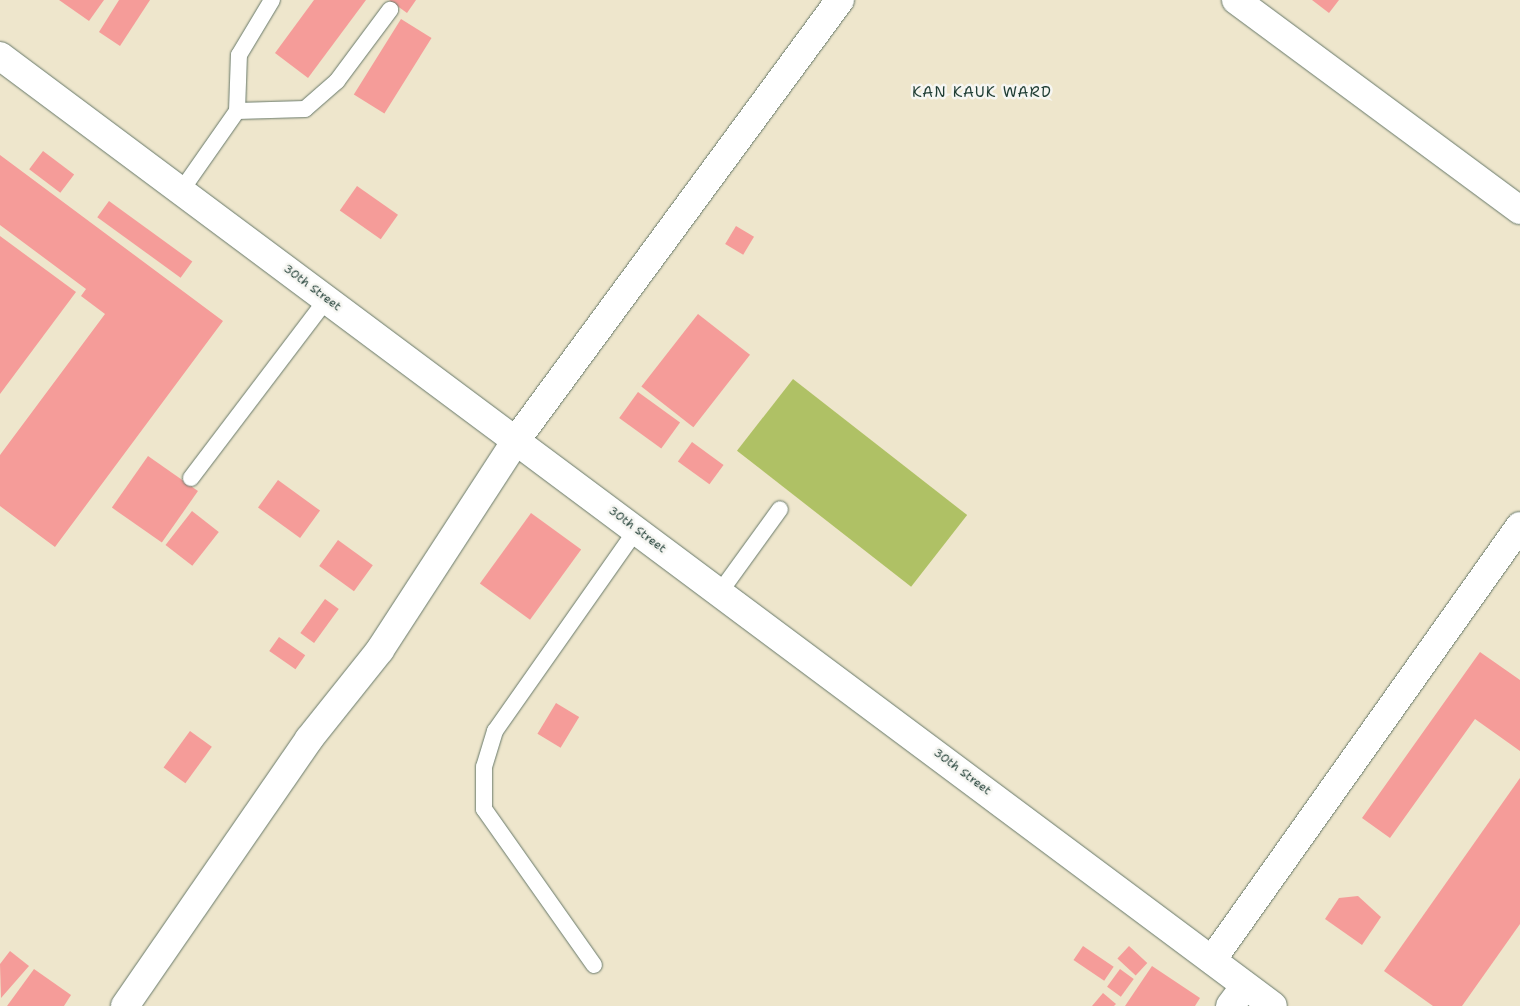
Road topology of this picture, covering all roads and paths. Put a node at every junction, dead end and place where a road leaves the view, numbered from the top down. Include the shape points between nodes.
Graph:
1 (272, 0) edge
2 (840, 0) edge
3 (1236, 0) edge
4 (390, 10) dead end
5 (1272, 10) edge
6 (0, 56) edge
7 (237, 110) junction
8 (182, 191) junction
9 (1520, 210) edge
10 (327, 299) junction
11 (517, 439) junction
12 (191, 478) dead end
13 (780, 509) dead end
14 (1520, 526) edge
15 (637, 529) junction
16 (720, 592) junction
17 (1212, 960) junction
18 (594, 965) dead end
19 (1237, 996) edge
20 (125, 1006) edge
21 (1273, 1006) edge

1 - 7 lane via 239,55
2 - 11 street
3 - 5 street
4 - 7 lane via 337,82 305,110
5 - 9 street
6 - 8 street, 30th Street
7 - 8 lane
8 - 10 street, 30th Street
10 - 11 street, 30th Street
10 - 12 lane
11 - 15 street, 30th Street
11 - 20 street via 380,650 310,739
13 - 16 lane
14 - 17 street
15 - 16 street, 30th Street
15 - 18 lane via 495,731 484,767 484,809
16 - 17 street, 30th Street
17 - 19 street, 30th Street
19 - 21 street, 30th Street

